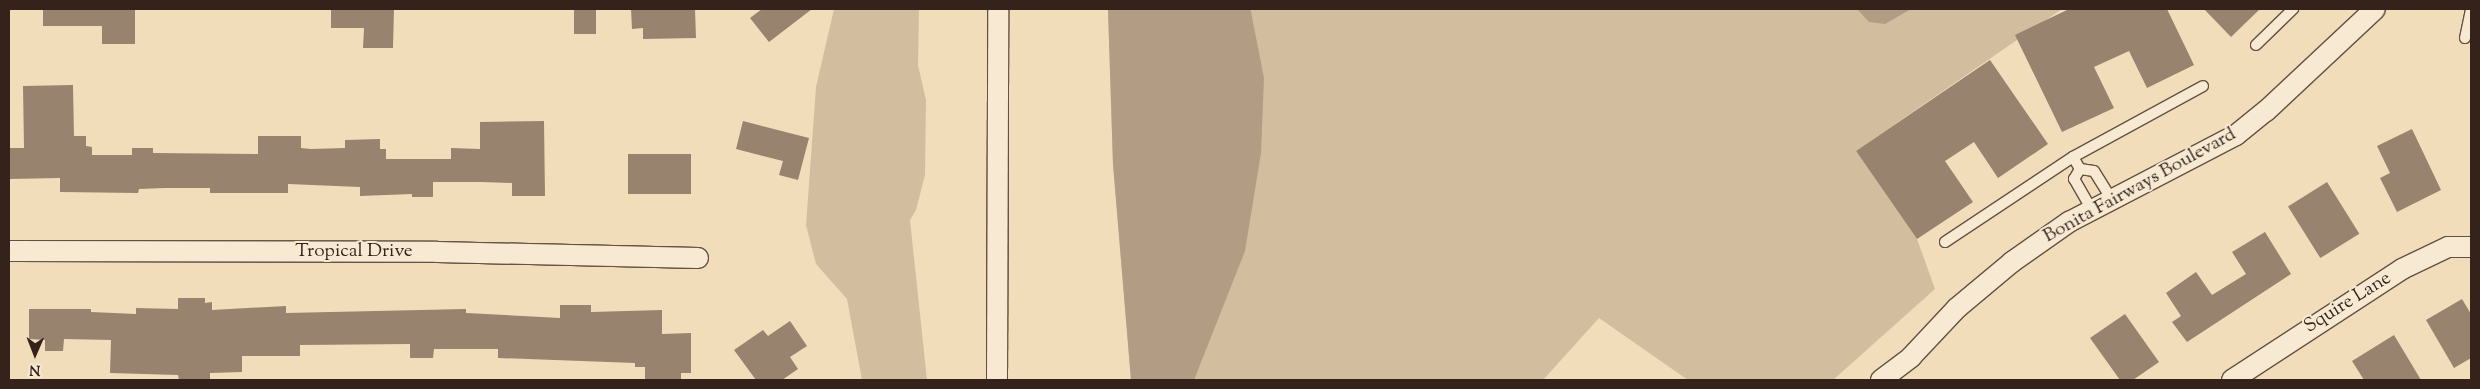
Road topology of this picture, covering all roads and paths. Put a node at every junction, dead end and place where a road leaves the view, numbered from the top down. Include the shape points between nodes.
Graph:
1 (998, 9) edge
2 (2293, 9) edge
3 (2375, 9) edge
4 (2471, 9) edge
5 (2465, 38) dead end
6 (2256, 45) dead end
7 (2203, 86) dead end
8 (2074, 157) junction
9 (2080, 169) junction
10 (2112, 200) junction
11 (2092, 210) junction
12 (1945, 242) dead end
13 (2471, 247) edge
14 (9, 251) edge
15 (698, 258) dead end
16 (997, 380) edge
17 (1880, 380) edge
18 (2232, 380) edge

1 - 16 street
2 - 6 lane
3 - 10 street, Bonita Fairways Boulevard via 2236,135
4 - 5 lane
7 - 8 lane
8 - 9 lane
8 - 12 lane
9 - 10 lane via 2094,170
9 - 11 lane via 2074,179
10 - 11 street, Bonita Fairways Boulevard
11 - 17 street, Bonita Fairways Boulevard via 2012,262 1957,308 1911,357
13 - 18 street, Squire Lane via 2448,247 2402,269
14 - 15 street, Tropical Drive via 428,252

